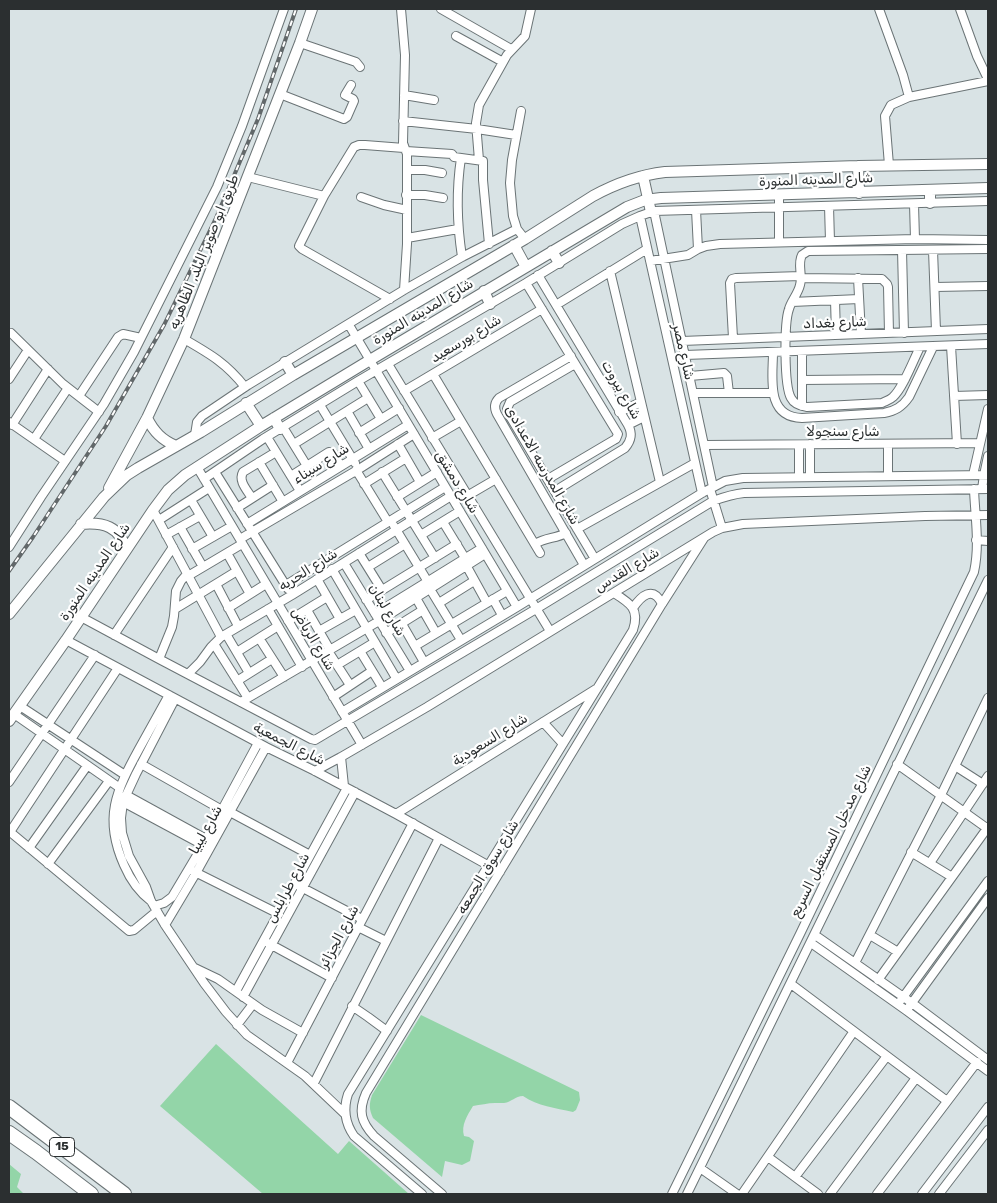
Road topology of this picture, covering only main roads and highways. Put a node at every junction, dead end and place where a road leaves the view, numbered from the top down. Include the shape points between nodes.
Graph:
1 (312, 9) edge
2 (988, 164) edge
3 (858, 166) junction
4 (643, 176) junction
5 (988, 188) edge
6 (930, 190) junction
7 (859, 192) junction
8 (648, 199) junction
9 (930, 203) road end
10 (653, 212) road end
11 (514, 245) junction
12 (552, 251) junction
13 (558, 263) road end
14 (526, 266) junction
15 (484, 292) junction
16 (490, 304) road end
17 (285, 362) road end
18 (293, 375) junction
19 (246, 403) junction
20 (147, 418) junction
21 (274, 418) junction
22 (261, 426) junction
23 (281, 428) road end
24 (176, 446) junction
25 (104, 497) junction
26 (81, 524) junction
27 (126, 550) junction
28 (9, 614) edge
29 (13, 714) edge
30 (9, 1096) edge
31 (11, 1113) edge
32 (9, 1133) edge
33 (108, 1188) edge
34 (91, 1194) edge
35 (124, 1194) edge

1 - 20 main road, طريق ابو صوير البلد, الظاهريه via 184,339
2 - 3 main road, شارع المدينه المنورة
3 - 4 main road, شارع المدينه المنورة via 674,172
3 - 7 main road
4 - 8 main road
4 - 11 main road, شارع المدينه المنورة via 593,196
5 - 6 main road, شارع المدينه المنورة
6 - 7 main road, شارع المدينه المنورة
6 - 9 main road
7 - 8 main road, شارع المدينه المنورة
8 - 10 main road
8 - 12 main road, شارع المدينه المنورة via 627,207
11 - 14 main road
11 - 18 main road, شارع المدينه المنورة
12 - 13 main road
12 - 14 main road, شارع المدينه المنورة
14 - 15 main road, شارع المدينه المنورة
15 - 16 main road
15 - 21 main road, شارع المدينه المنورة
17 - 18 main road
18 - 19 main road, شارع المدينه المنورة
19 - 22 main road
19 - 24 main road, شارع المدينه المنورة
20 - 24 main road via 158,436
20 - 25 main road, طريق ابو صوير البلد, الظاهريه
21 - 22 main road, شارع المدينه المنورة
21 - 23 main road
22 - 27 main road, شارع المدينه المنورة via 176,482
24 - 25 main road, شارع المدينه المنورة via 133,472
25 - 26 main road, شارع المدينه المنورة
26 - 27 main road via 96,523 110,527 121,537
26 - 28 main road, شارع المدينه المنورة
27 - 29 main road, شارع المدينه المنورة
30 - 33 highway via 87,1156
31 - 33 highway, 15
32 - 34 highway
33 - 35 highway, 15

